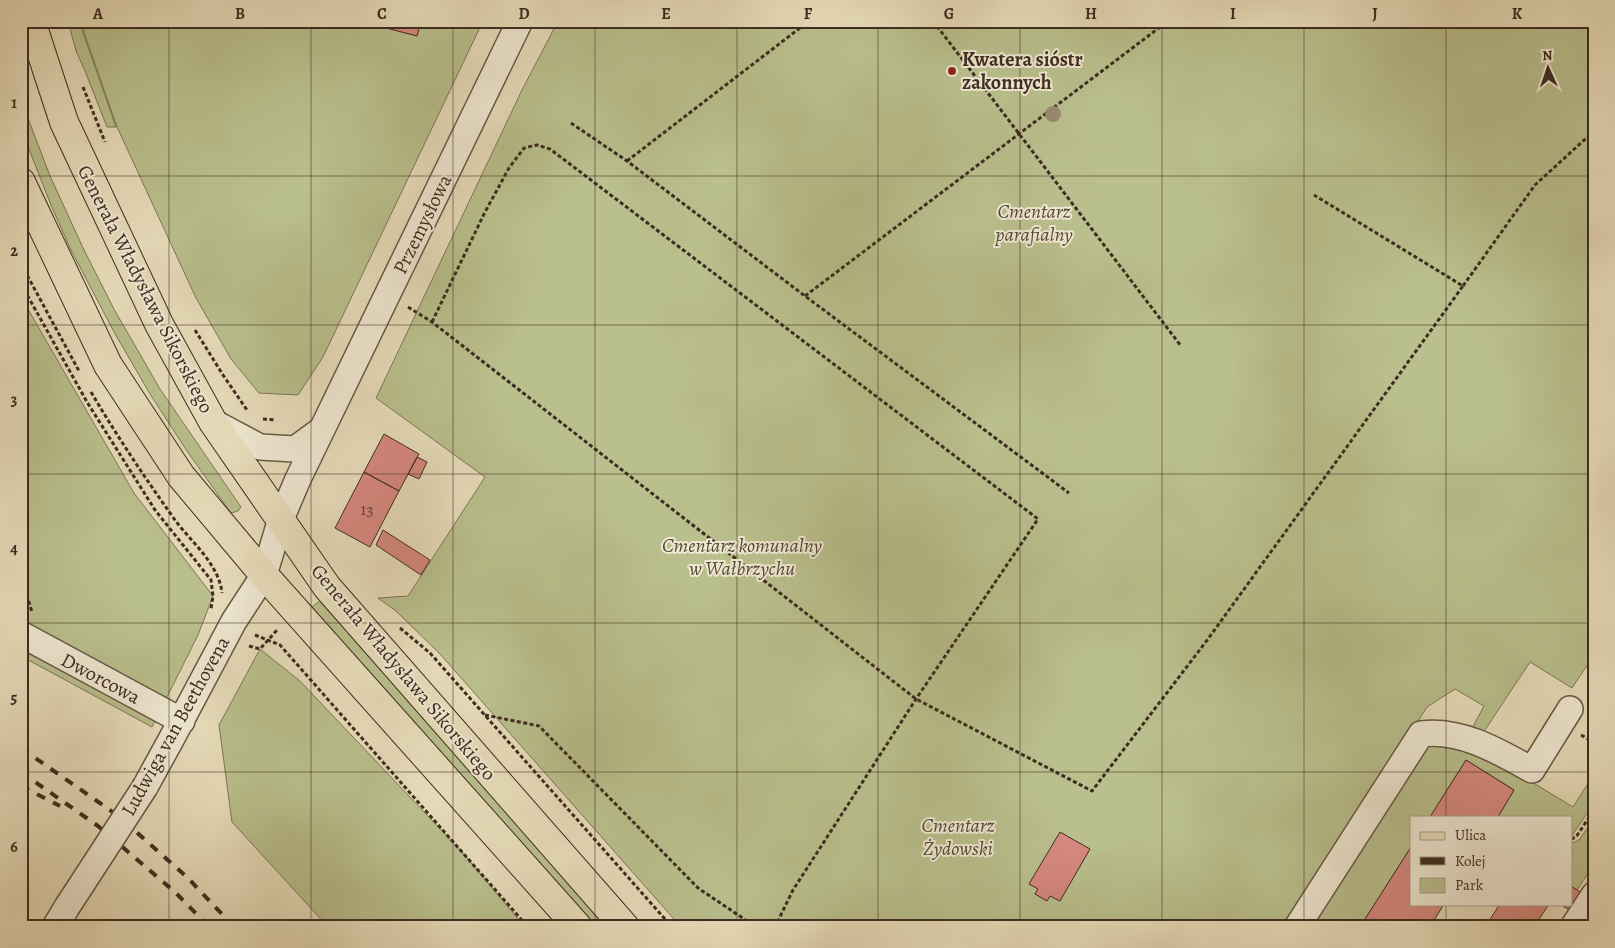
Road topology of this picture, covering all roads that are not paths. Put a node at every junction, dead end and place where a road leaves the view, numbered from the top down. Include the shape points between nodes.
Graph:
1 (31, 21) edge
2 (520, 21) edge
3 (21, 182) edge
4 (213, 422) junction
5 (325, 427) junction
6 (281, 519) junction
7 (264, 575) junction
8 (21, 634) edge
9 (1570, 709) dead end
10 (182, 721) junction
11 (1594, 895) edge
12 (61, 917) edge
13 (578, 927) edge
14 (625, 927) edge
15 (1297, 927) edge
16 (1573, 927) edge

1 - 4 main road, Generała Władysława Sikorskiego via 64,122 159,324
2 - 5 street, Przemysłowa
3 - 7 main road, Generała Władysława Sikorskiego via 108,365 181,476
4 - 5 street, Przemysłowa via 260,447 295,449
4 - 6 main road, Generała Władysława Sikorskiego
5 - 6 street, Przemysłowa
6 - 7 street, Ludwiga van Beethovena
6 - 14 main road, Generała Władysława Sikorskiego via 326,587
7 - 10 street, Ludwiga van Beethovena via 234,621
7 - 13 main road, Generała Władysława Sikorskiego
8 - 10 street, Dworcowa
9 - 15 street via 1532,770 1500,752 1458,736 1436,732 1421,734
10 - 12 street, Ludwiga van Beethovena, bridge
11 - 16 street

